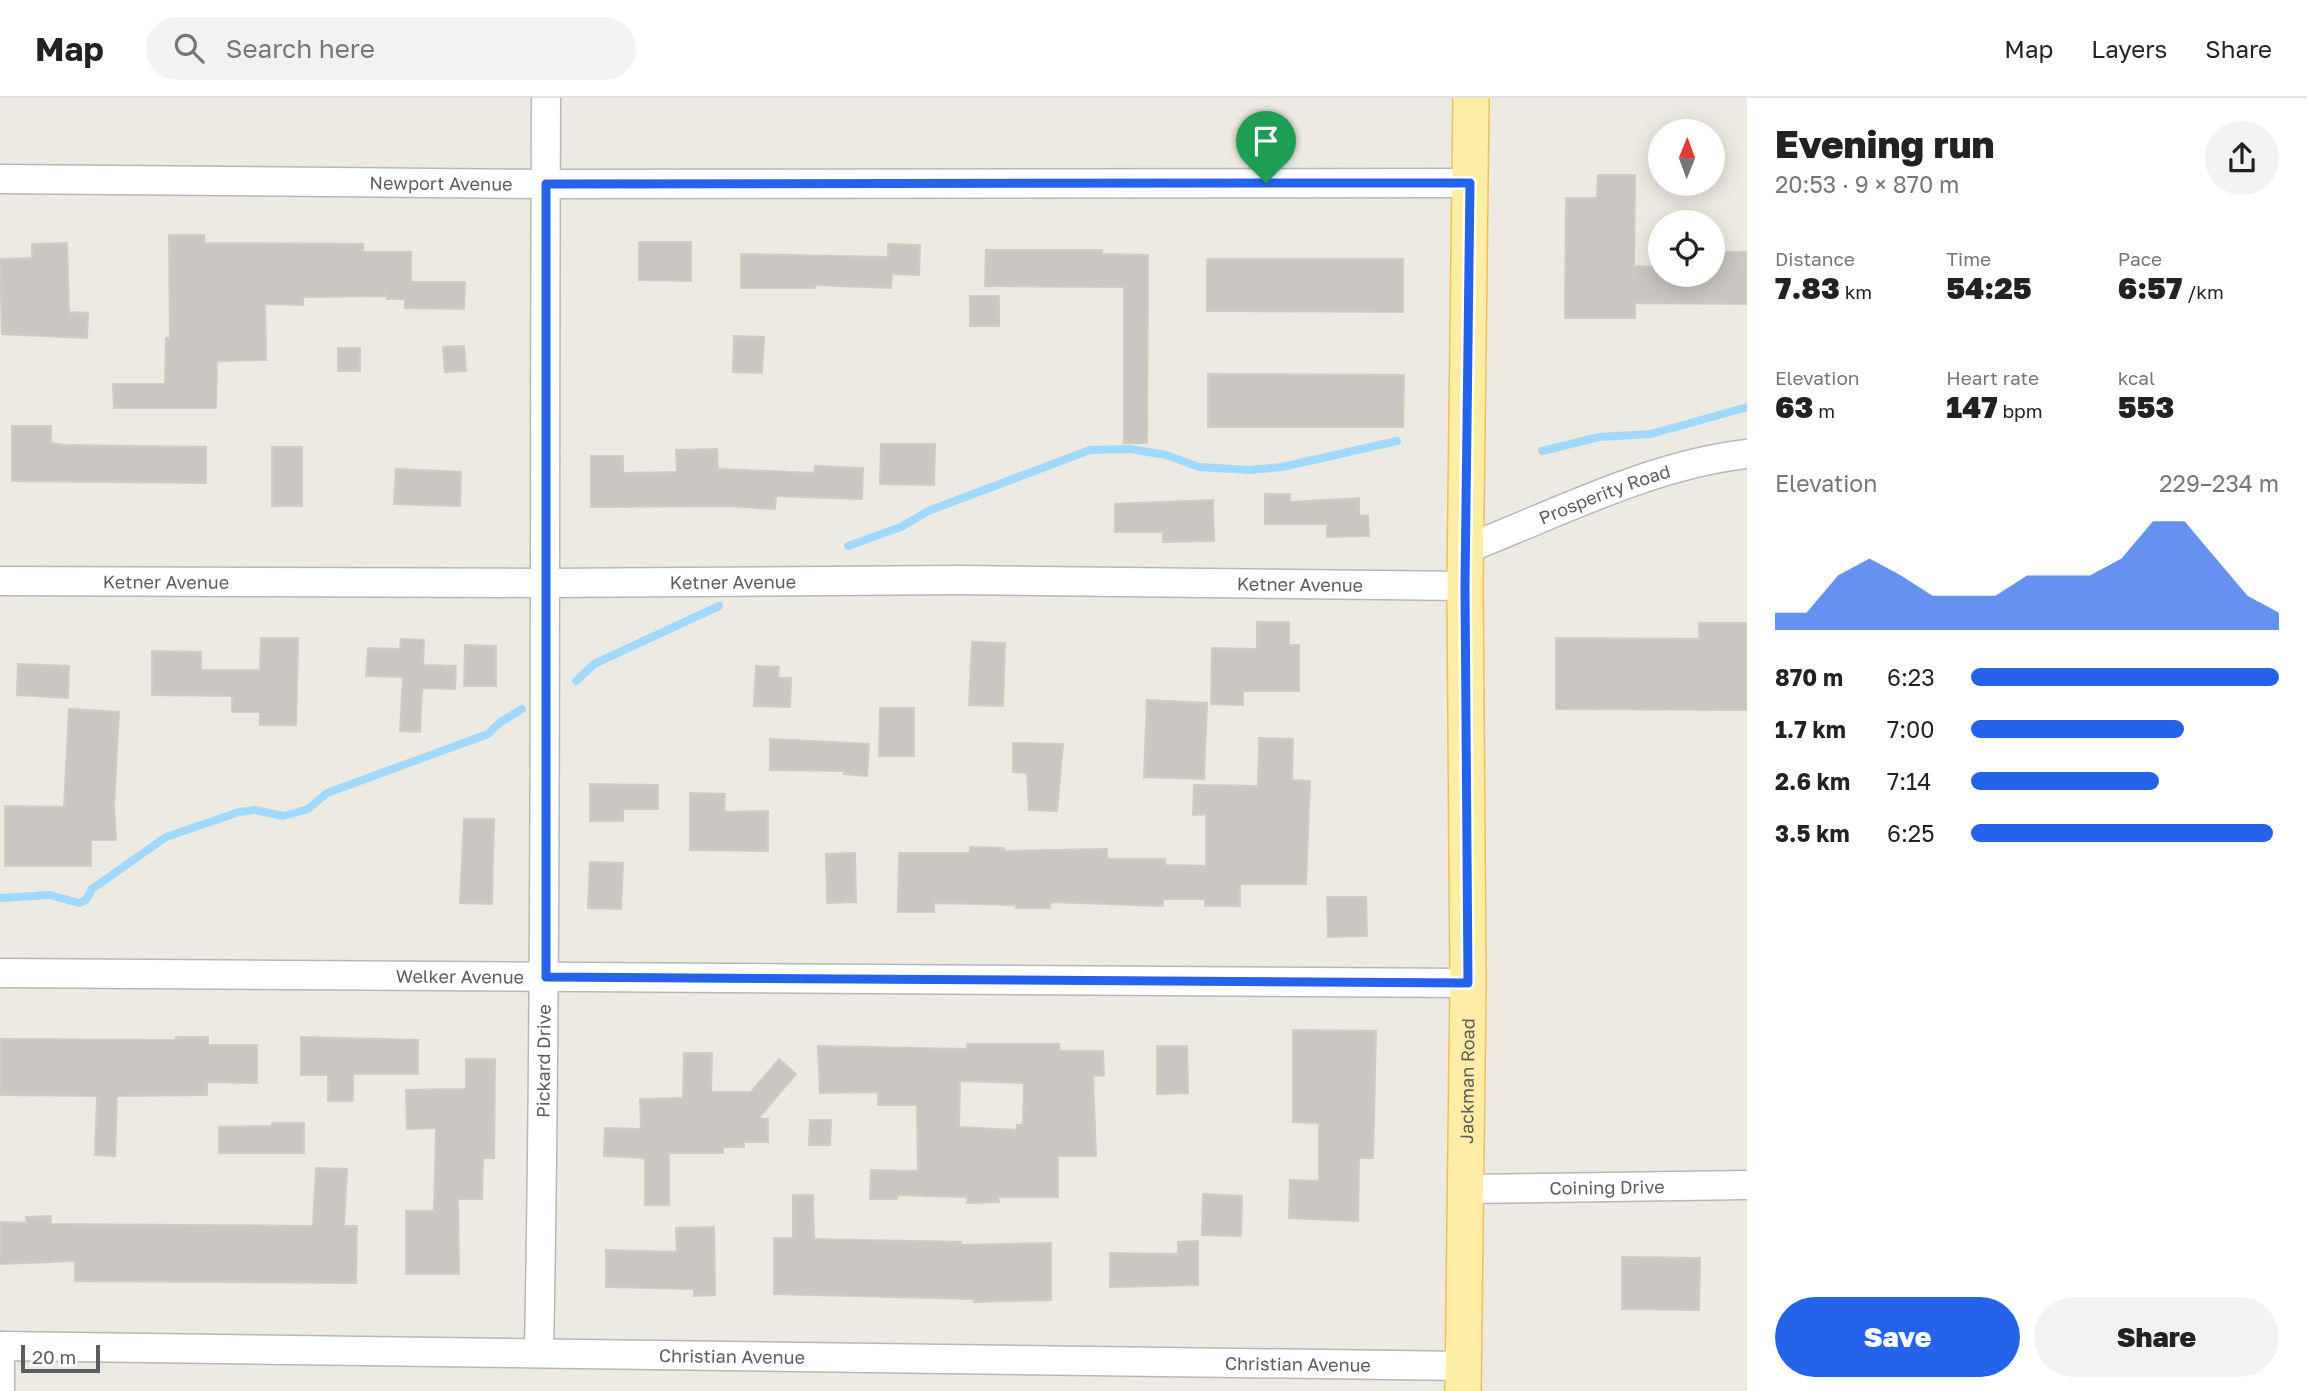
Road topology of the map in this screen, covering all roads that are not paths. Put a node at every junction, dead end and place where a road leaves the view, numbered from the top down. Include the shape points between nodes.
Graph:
1 (546, 98) edge
2 (1471, 98) edge
3 (0, 179) edge
4 (1470, 183) junction
5 (546, 184) junction
6 (1747, 454) edge
7 (1466, 550) junction
8 (0, 581) edge
9 (544, 583) junction
10 (1465, 586) junction
11 (0, 973) edge
12 (546, 977) junction
13 (1468, 983) junction
14 (1747, 1185) edge
15 (1465, 1189) junction
16 (0, 1346) edge
17 (540, 1353) junction
18 (1463, 1378) edge
19 (0, 1391) edge

1 - 5 street, Pickard Drive
2 - 4 main road, Jackman Road
3 - 5 street, Newport Avenue
4 - 5 street, Newport Avenue
4 - 7 main road, Jackman Road
5 - 9 street, Pickard Drive
6 - 7 street, Prosperity Road via 1631,484
7 - 10 main road, Jackman Road
8 - 9 street, Ketner Avenue
9 - 10 street, Ketner Avenue via 959,580
9 - 12 street, Pickard Drive
10 - 13 main road, Jackman Road
11 - 12 street, Welker Avenue
12 - 13 street, Welker Avenue
12 - 17 street, Pickard Drive
13 - 15 main road, Jackman Road
14 - 15 street, Coining Drive
15 - 18 main road, Jackman Road
16 - 17 street, Christian Avenue
16 - 19 street
17 - 18 street, Christian Avenue

